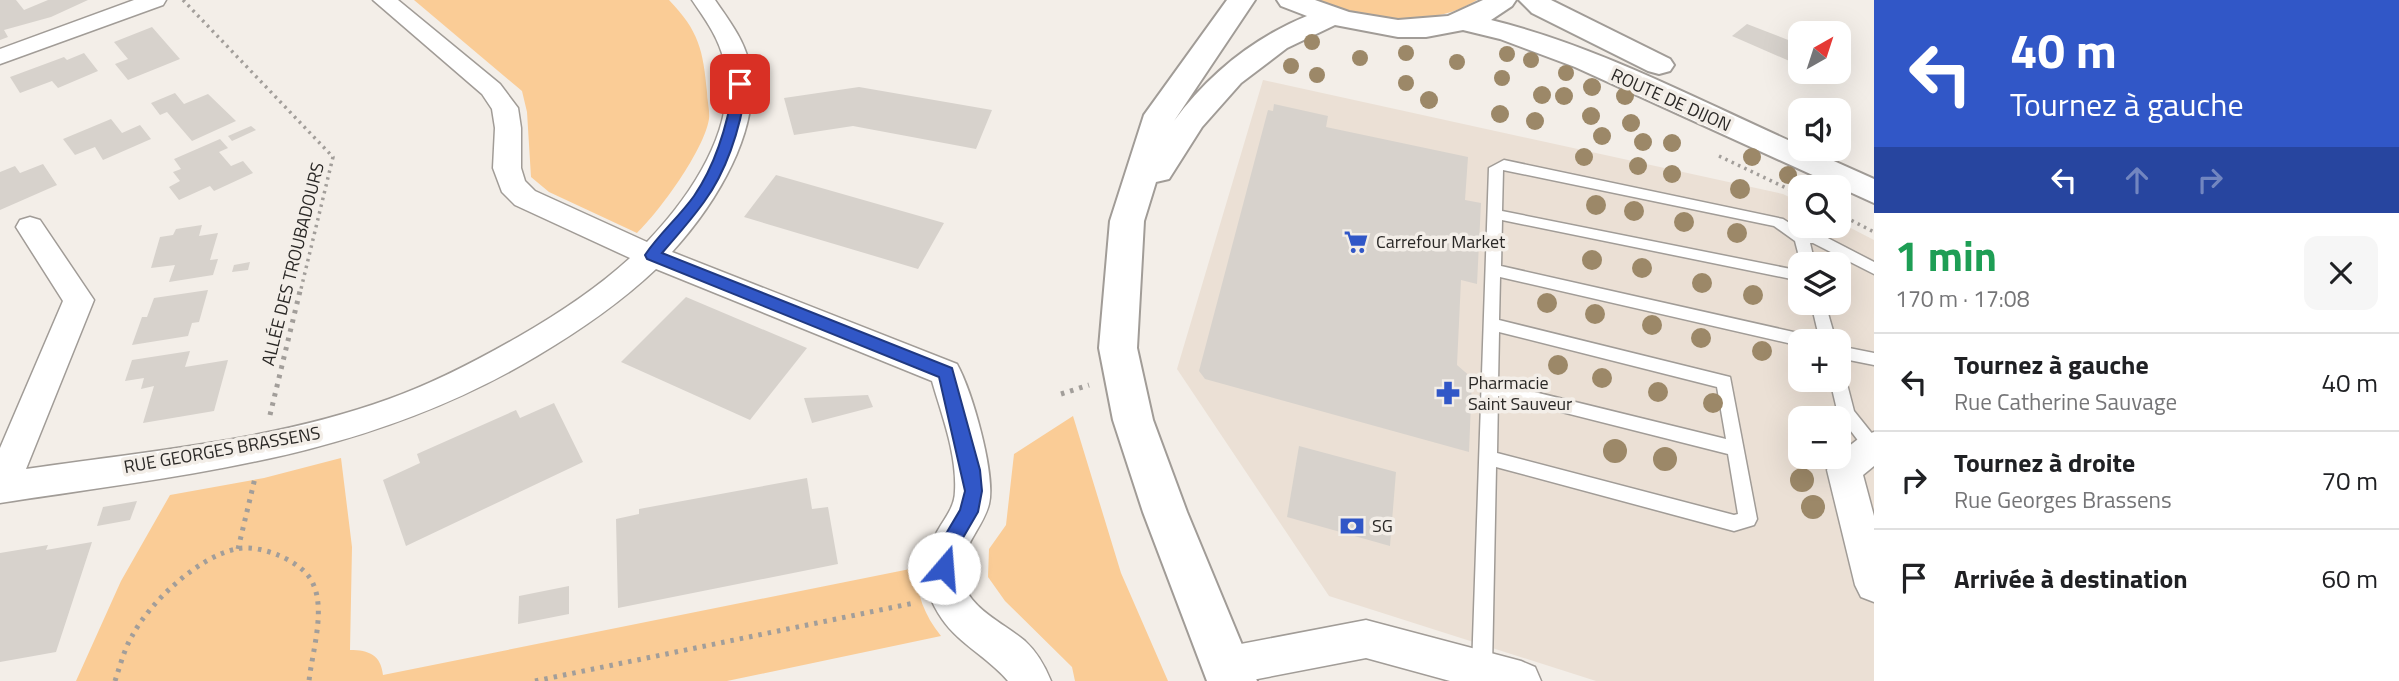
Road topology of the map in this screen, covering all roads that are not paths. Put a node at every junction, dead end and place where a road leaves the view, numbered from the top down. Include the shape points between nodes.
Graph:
1 (155, 0) edge
2 (384, 0) edge
3 (703, 0) edge
4 (1241, 0) edge
5 (1291, 0) edge
6 (1502, 0) edge
7 (1533, 0) edge
8 (1333, 16) junction
9 (1462, 21) junction
10 (0, 57) edge
11 (1788, 125) edge
12 (1851, 155) edge
13 (1874, 166) edge
14 (1874, 192) edge
15 (1494, 214) junction
16 (1127, 221) junction
17 (30, 227) dead end
18 (1788, 228) edge
19 (1802, 238) edge
20 (1815, 238) edge
21 (1805, 252) edge
22 (652, 255) junction
23 (1495, 270) junction
24 (1874, 270) edge
25 (1788, 273) edge
26 (1492, 324) junction
27 (1788, 337) edge
28 (1851, 354) edge
29 (1874, 359) edge
30 (1490, 388) junction
31 (1841, 392) edge
32 (1873, 446) edge
33 (1736, 449) junction
34 (1489, 458) junction
35 (1, 487) edge
36 (1874, 585) edge
37 (1482, 668) junction
38 (1229, 673) edge
39 (1031, 681) edge
40 (1521, 681) edge

1 - 10 street
2 - 22 street via 491,89 505,108 507,168 512,185 524,198
3 - 22 street, RUE GEORGES BRASSENS via 724,26 736,55 741,88 736,116 700,198
4 - 16 main road via 1160,115
5 - 8 main road
6 - 9 main road
7 - 11 main road, ROUTE DE DIJON via 1617,46
8 - 9 main road via 1410,28
8 - 16 main road via 1253,56 1208,97 1176,139
9 - 14 main road, ROUTE DE DIJON via 1586,61
12 - 13 main road
15 - 18 lane via 1496,168 1504,164 1779,222
15 - 23 lane
15 - 25 lane
16 - 38 main road via 1118,348 1131,408 1165,512
17 - 35 street via 79,300
19 - 21 lane
20 - 24 lane
22 - 35 street, RUE GEORGES BRASSENS via 577,316 454,386 399,409 263,446
22 - 39 street via 946,373 974,491 969,512 944,554 944,581 963,616 1019,660
23 - 26 lane
23 - 27 lane
26 - 30 lane
26 - 33 lane via 1724,382
28 - 29 lane
30 - 33 lane
30 - 34 lane
31 - 32 lane via 1846,414
32 - 36 street via 1844,470
33 - 34 lane via 1748,519 1734,523
34 - 37 lane
37 - 38 street via 1366,639
37 - 40 street

